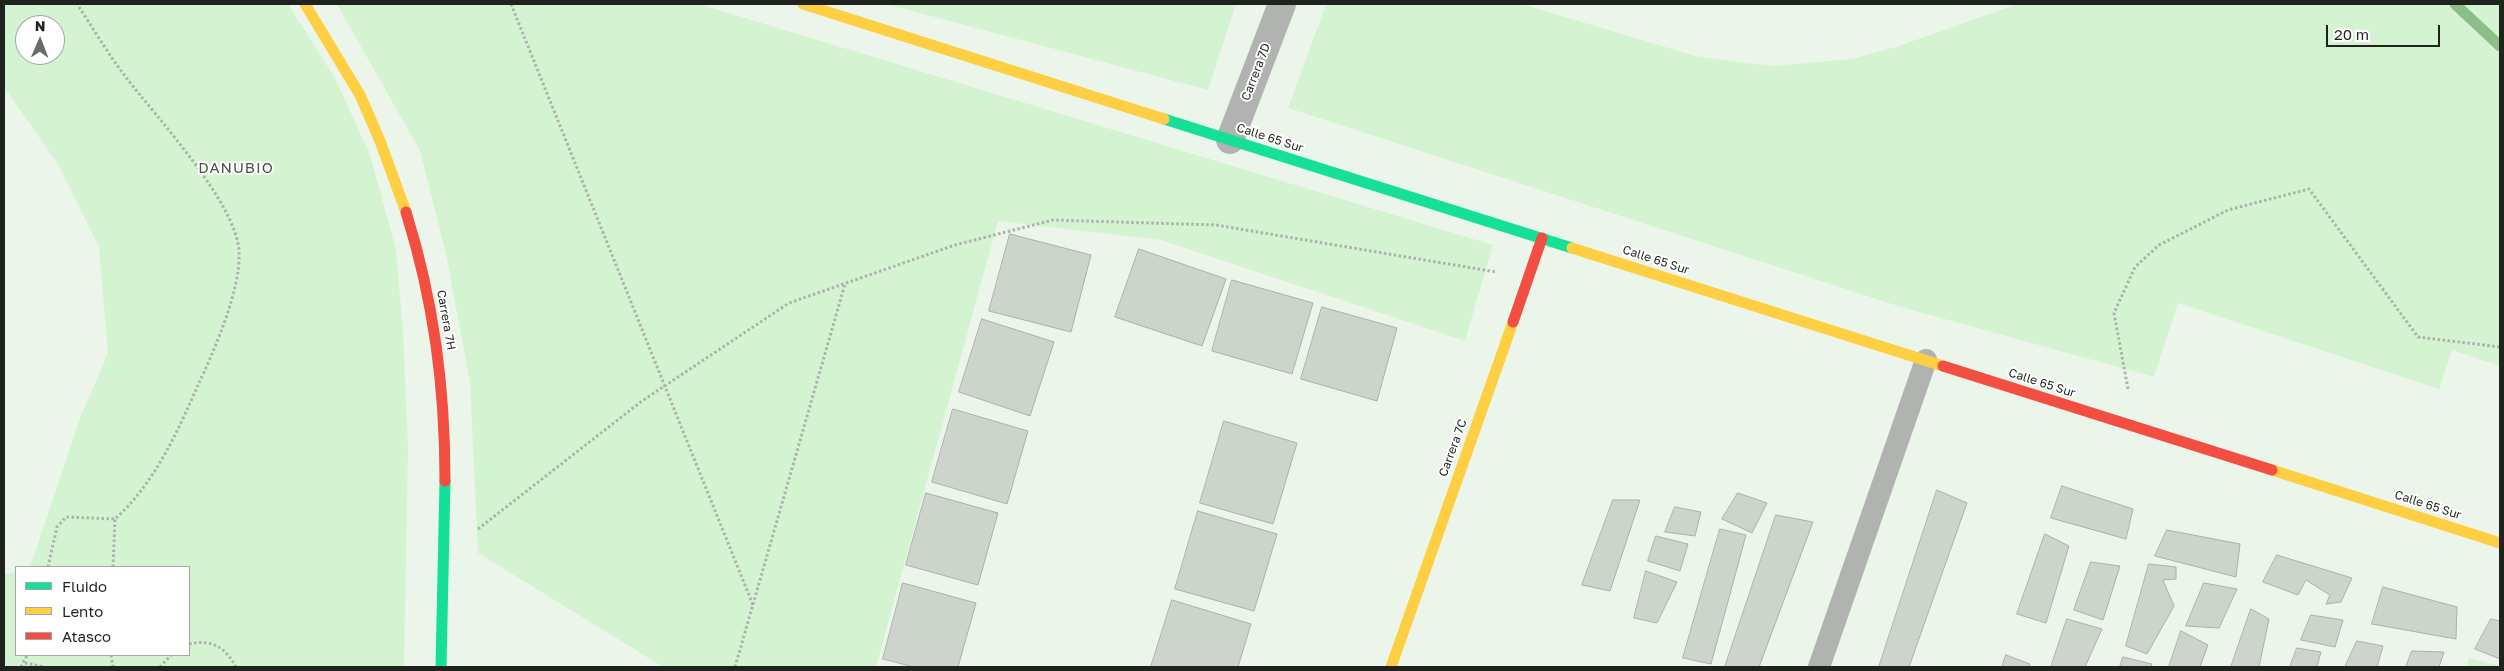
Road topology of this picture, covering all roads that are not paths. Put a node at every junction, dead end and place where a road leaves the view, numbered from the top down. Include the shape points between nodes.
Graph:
1 (305, 4) edge
2 (803, 4) edge
3 (1282, 4) edge
4 (1230, 140) junction
5 (1542, 238) junction
6 (1926, 360) junction
7 (2500, 543) edge
8 (440, 667) edge
9 (1391, 667) edge
10 (1819, 667) edge

1 - 8 street, Carrera 7H via 366,107 400,196 435,330 445,434
2 - 4 street, Calle 65 Sur
3 - 4 street, Carrera 7D
4 - 5 street, Calle 65 Sur
5 - 6 street, Calle 65 Sur
5 - 9 street, Carrera 7C
6 - 7 street, Calle 65 Sur
6 - 10 lane

